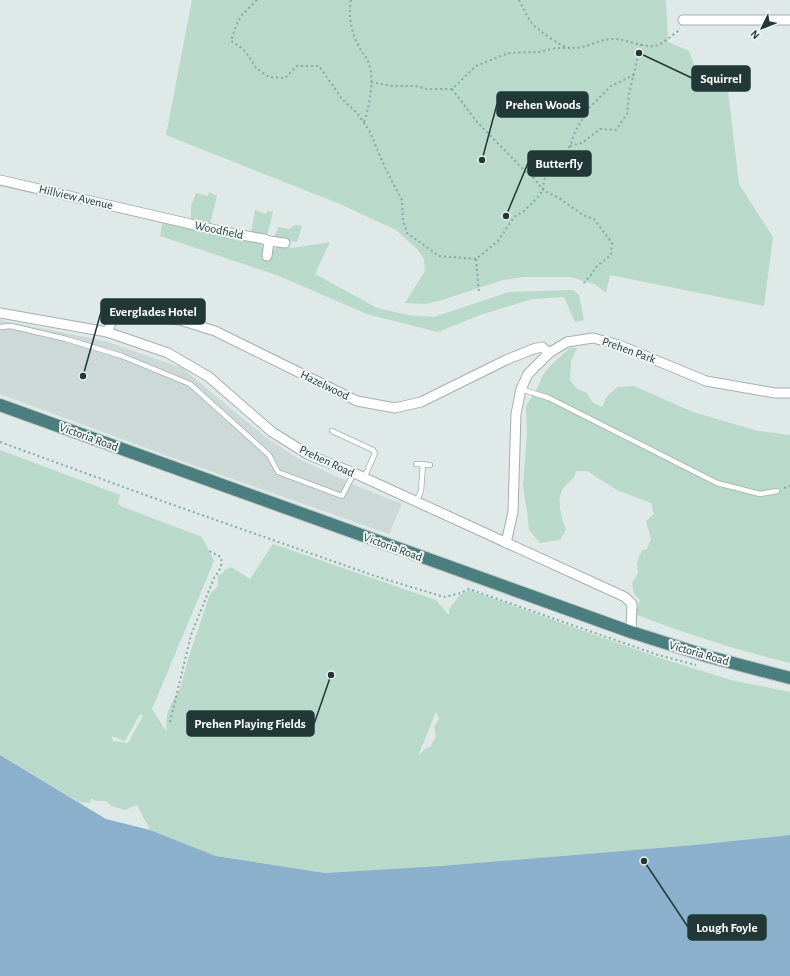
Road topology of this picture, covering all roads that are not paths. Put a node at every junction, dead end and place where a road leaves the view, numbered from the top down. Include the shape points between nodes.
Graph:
1 (683, 20) road end
2 (790, 20) edge
3 (0, 180) edge
4 (153, 215) joint
5 (269, 242) junction
6 (285, 243) dead end
7 (267, 256) dead end
8 (0, 313) edge
9 (0, 327) edge
10 (107, 332) junction
11 (548, 353) junction
12 (521, 389) junction
13 (790, 393) edge
14 (0, 405) edge
15 (332, 431) dead end
16 (416, 464) dead end
17 (423, 464) junction
18 (430, 465) dead end
19 (354, 474) junction
20 (364, 478) junction
21 (777, 491) dead end
22 (416, 502) junction
23 (506, 543) junction
24 (631, 632) junction
25 (790, 678) edge

1 - 2 street
3 - 4 street, Hillview Avenue
4 - 5 street, Woodfield
5 - 6 street, Woodfield
5 - 7 street
8 - 10 street, Prehen Road
9 - 19 lane via 11,326 66,339 122,356 190,384 269,455 278,472 342,496
10 - 11 street, Hazelwood via 114,315 144,315 180,320 215,331 357,401 395,408 421,402 533,349 542,348
10 - 19 street, Prehen Road via 168,352 209,377 272,432 309,454
11 - 12 street, Prehen Park via 528,374
11 - 13 street, Prehen Park via 568,342 593,338 619,345 706,381 775,393
12 - 21 lane via 549,398 717,483 760,494
12 - 23 street, Prehen Park via 516,414 513,512
14 - 24 highway, Victoria Road
15 - 20 lane via 374,450
16 - 17 lane
17 - 18 lane
17 - 22 lane via 422,491
19 - 20 street, Prehen Road
20 - 22 street, Prehen Road
22 - 23 street, Prehen Road
23 - 24 street, Prehen Road via 625,597 632,604
24 - 25 highway, Victoria Road via 710,657

